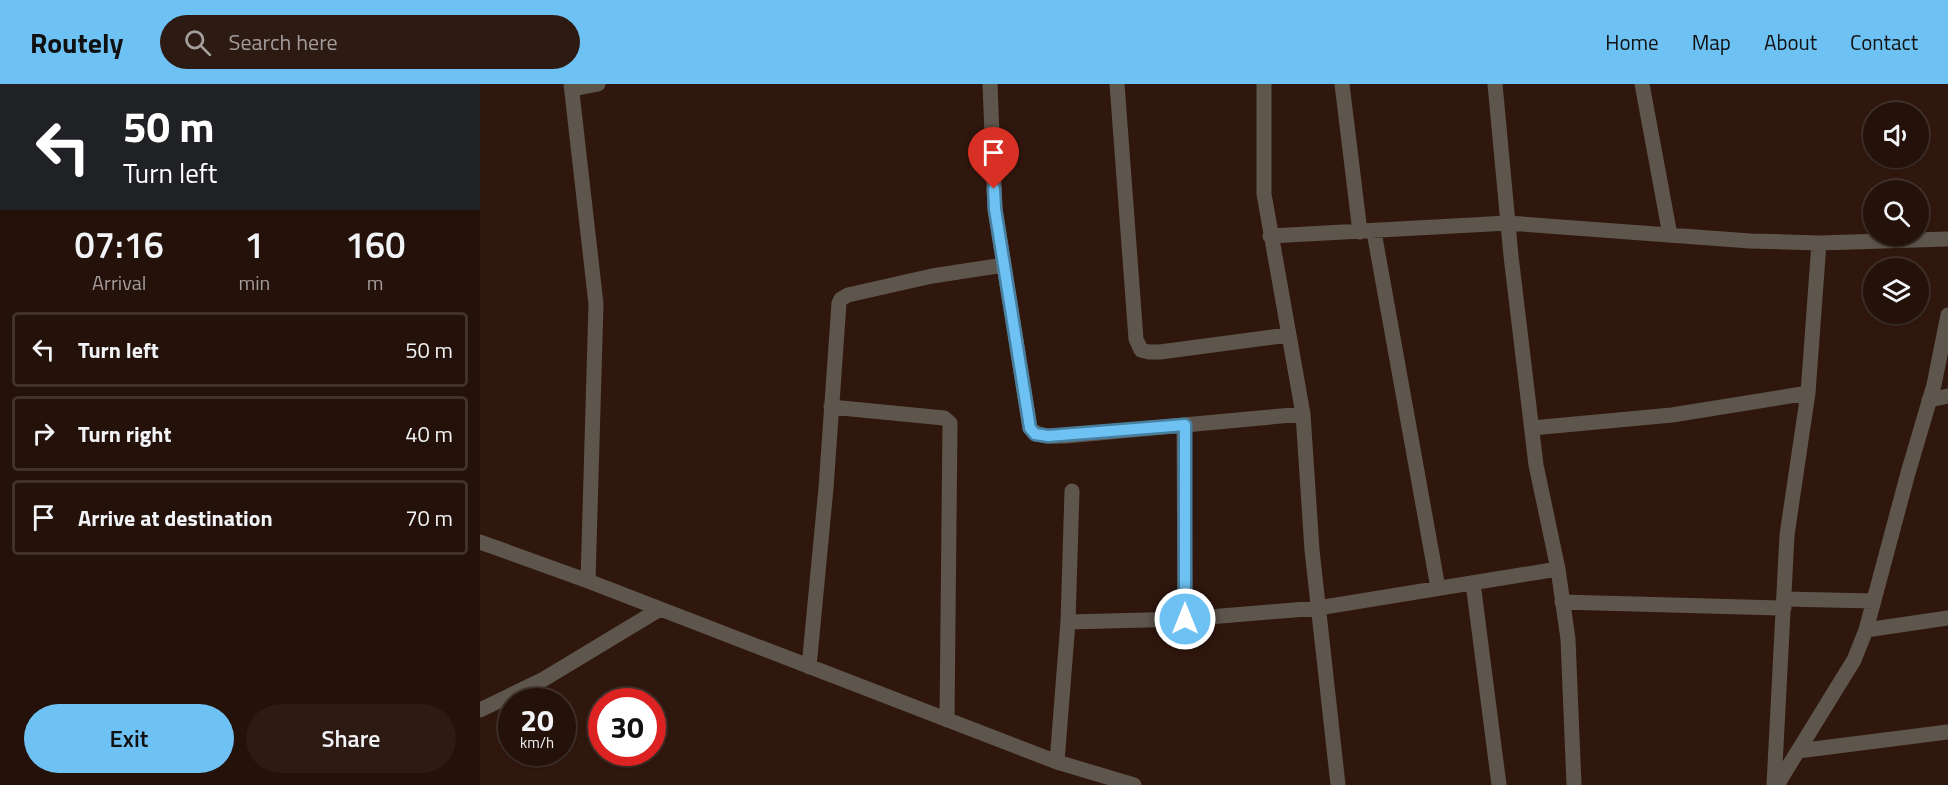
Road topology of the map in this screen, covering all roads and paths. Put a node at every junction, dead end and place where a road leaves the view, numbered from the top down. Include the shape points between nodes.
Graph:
1 (598, 84) edge
2 (990, 84) edge
3 (1118, 84) edge
4 (1264, 84) edge
5 (1342, 84) edge
6 (1496, 84) edge
7 (1642, 84) edge
8 (572, 86) edge
9 (1508, 223) junction
10 (1367, 232) junction
11 (1670, 235) junction
12 (1270, 236) junction
13 (1948, 239) edge
14 (1820, 243) junction
15 (1004, 265) junction
16 (1948, 315) edge
17 (1288, 335) junction
18 (1808, 393) junction
19 (1948, 396) edge
20 (1929, 400) junction
21 (831, 407) junction
22 (1303, 414) junction
23 (1185, 425) junction
24 (1532, 428) junction
25 (1072, 491) dead end
26 (480, 542) edge
27 (1558, 569) junction
28 (588, 581) junction
29 (1473, 583) junction
30 (1438, 588) junction
31 (1874, 601) junction
32 (1562, 602) junction
33 (1784, 604) junction
34 (1318, 608) junction
35 (660, 609) junction
36 (1948, 618) edge
37 (1185, 619) junction
38 (1068, 622) junction
39 (1866, 630) junction
40 (810, 667) junction
41 (480, 710) edge
42 (947, 720) junction
43 (1948, 732) edge
44 (1798, 751) junction
45 (1057, 762) junction
46 (1134, 785) edge
47 (1338, 785) edge
48 (1499, 785) edge
49 (1574, 785) edge
50 (1775, 785) edge

1 - 8 street
2 - 15 street via 995,209
3 - 17 street via 1136,339 1141,350 1160,352
4 - 12 street via 1264,194
5 - 10 street
6 - 9 street
7 - 11 street
8 - 28 street via 596,304
9 - 10 street
9 - 11 street
9 - 24 street
10 - 12 street
10 - 30 street
11 - 14 street
12 - 17 street
13 - 14 street
14 - 18 street
15 - 21 street via 932,276 841,299
15 - 23 street via 1030,428 1035,434 1066,436
16 - 20 street
17 - 22 street
18 - 24 street via 1672,415
18 - 33 street via 1787,535
19 - 20 street
20 - 31 street
21 - 40 street
21 - 42 street via 944,418 950,423
22 - 23 street
22 - 34 street
23 - 37 street
24 - 27 street
25 - 38 street
26 - 28 street
27 - 29 street
27 - 32 street
28 - 35 street
29 - 30 street
29 - 48 street
30 - 34 street
31 - 33 street
31 - 39 street
32 - 33 street
32 - 49 street via 1568,639
33 - 50 street
34 - 37 street
34 - 47 street
35 - 40 street
35 - 41 street via 544,679
36 - 39 street
37 - 38 street
38 - 45 street
39 - 44 street via 1854,660
40 - 42 street
42 - 45 street
43 - 44 street
44 - 50 street
45 - 46 street

